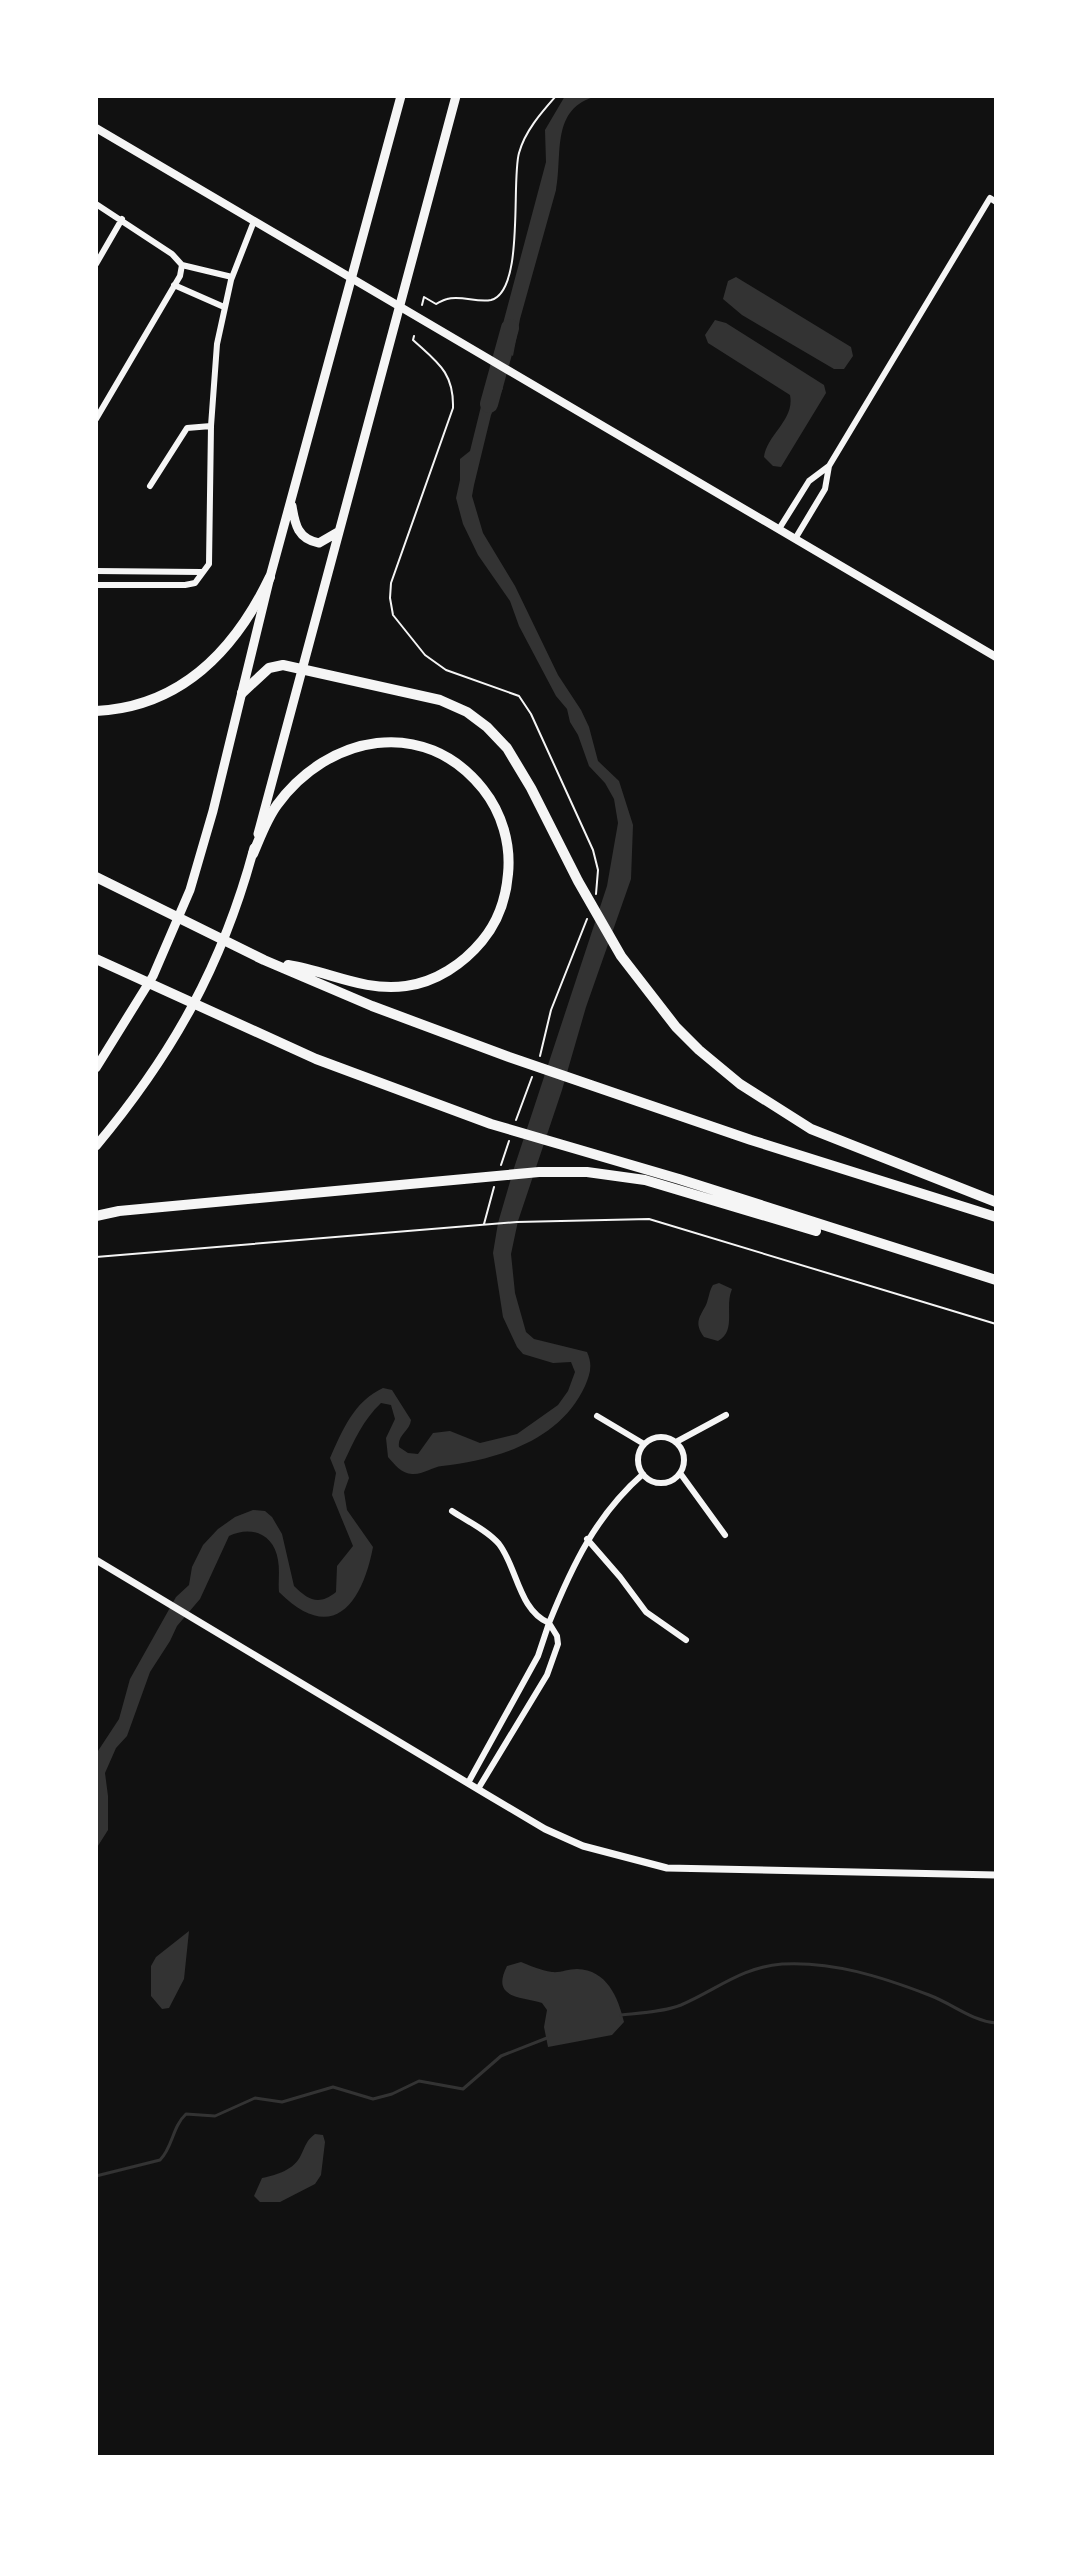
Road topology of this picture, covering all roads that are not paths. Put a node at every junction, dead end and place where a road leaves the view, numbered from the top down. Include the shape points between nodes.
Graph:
1 (401, 96) edge
2 (456, 96) edge
3 (96, 128) edge
4 (996, 202) edge
5 (96, 204) edge
6 (122, 219) junction
7 (254, 221) junction
8 (96, 264) edge
9 (182, 265) junction
10 (232, 277) junction
11 (352, 279) junction
12 (174, 285) junction
13 (224, 307) junction
14 (400, 308) junction
15 (96, 419) edge
16 (211, 426) junction
17 (829, 466) junction
18 (150, 486) dead end
19 (291, 503) junction
20 (779, 529) junction
21 (339, 531) junction
22 (795, 539) junction
23 (96, 571) edge
24 (204, 571) junction
25 (270, 577) junction
26 (96, 585) edge
27 (996, 657) edge
28 (301, 668) junction
29 (242, 693) junction
30 (96, 711) edge
31 (253, 854) junction
32 (96, 877) edge
33 (99, 960) edge
34 (269, 961) junction
35 (96, 1068) edge
36 (96, 1146) edge
37 (996, 1202) edge
38 (96, 1216) edge
39 (996, 1217) edge
40 (944, 1266) junction
41 (996, 1280) edge
42 (726, 1415) dead end
43 (597, 1416) dead end
44 (676, 1442) junction
45 (644, 1444) junction
46 (680, 1473) junction
47 (643, 1474) junction
48 (452, 1511) dead end
49 (725, 1535) dead end
50 (587, 1539) junction
51 (96, 1560) edge
52 (549, 1623) junction
53 (686, 1640) dead end
54 (468, 1783) junction
55 (478, 1789) junction
56 (996, 1875) edge

1 - 11 main road
2 - 14 main road
3 - 7 main road
4 - 17 street via 990,198
5 - 6 street
6 - 8 street
6 - 9 street
7 - 10 street
7 - 11 main road
9 - 10 street
9 - 12 street
10 - 13 street
11 - 14 main road
11 - 19 main road
12 - 13 street
12 - 15 street
13 - 16 street
14 - 20 main road
14 - 21 main road
16 - 18 street via 187,428
16 - 24 street via 209,564
17 - 20 street via 809,481
17 - 22 street via 825,489
19 - 21 main road via 296,527 305,538 319,543
19 - 25 main road
20 - 22 main road
21 - 28 main road
22 - 27 main road
23 - 24 street
24 - 26 street via 195,583 185,585
25 - 29 main road
25 - 30 highway via 243,627 198,674 144,702
28 - 29 highway via 269,668
28 - 31 main road
28 - 37 highway via 440,700 477,719 520,767 621,956 699,1050 740,1084 811,1129
29 - 35 main road via 178,924 147,987
31 - 34 highway via 275,808 307,772 339,752 392,742 427,749 461,766 497,810 508,847 507,885 492,927 467,956 429,981 370,986
31 - 36 main road via 223,946 195,1005 161,1061
32 - 34 highway
33 - 40 highway via 354,1074 491,1124
34 - 39 highway via 509,1057
38 - 40 highway via 476,1177 587,1172 645,1180
40 - 41 highway
42 - 44 street
43 - 45 street
44 - 45 street via 663,1437
44 - 46 street via 684,1460
45 - 47 street via 638,1459
46 - 47 street via 662,1483
46 - 49 street
47 - 50 street via 621,1493
48 - 52 street via 498,1543 529,1605
50 - 52 street
50 - 53 street via 646,1612
51 - 54 street
52 - 54 street via 538,1656
52 - 55 street via 557,1636 554,1658
54 - 55 street
55 - 56 street via 574,1842 667,1868

